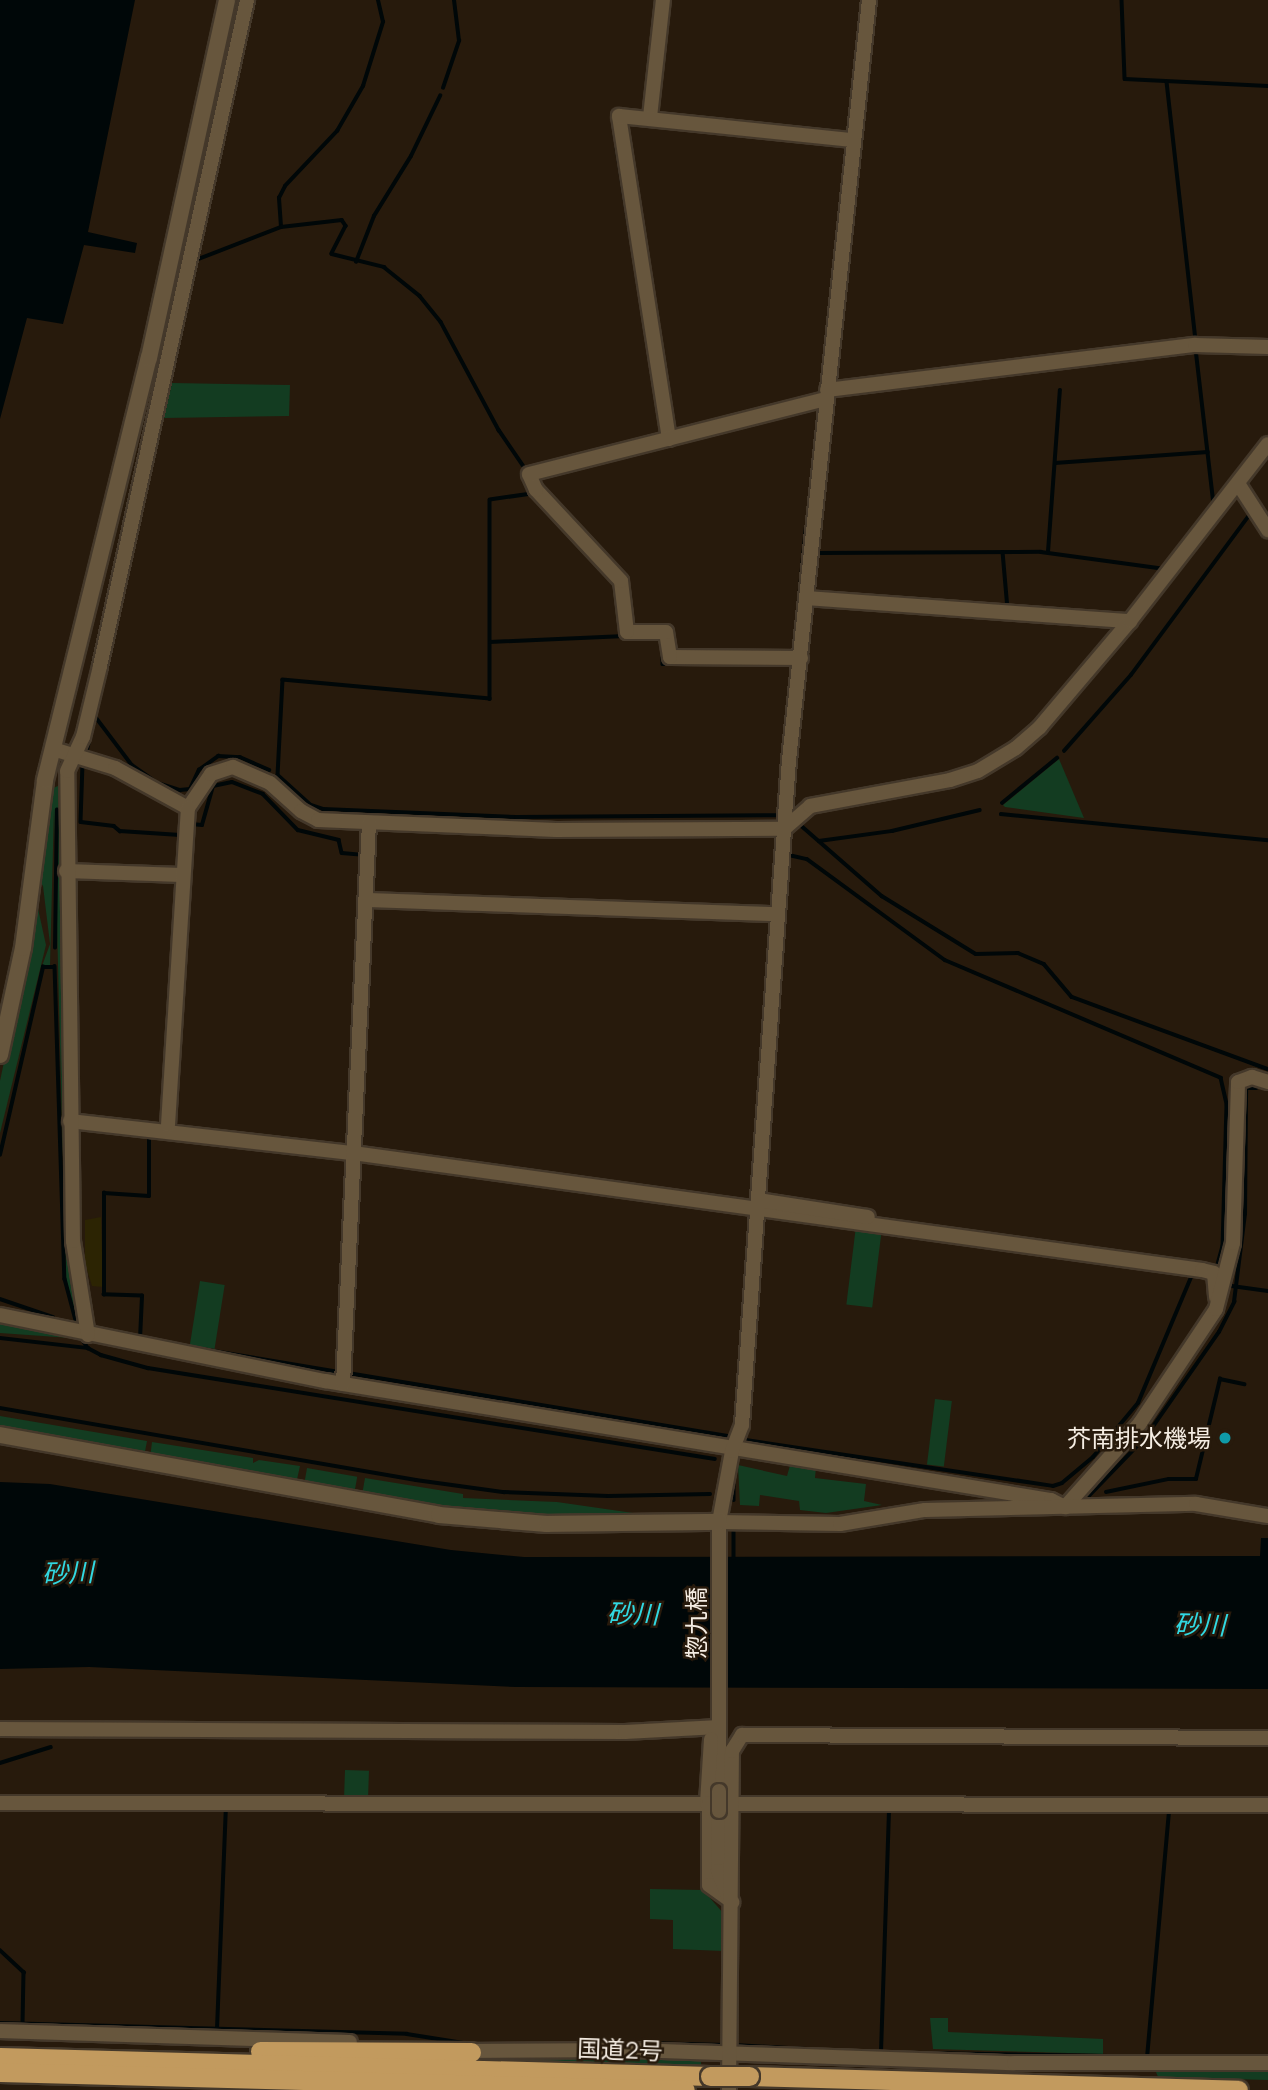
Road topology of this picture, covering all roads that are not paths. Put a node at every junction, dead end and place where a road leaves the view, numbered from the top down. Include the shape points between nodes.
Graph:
1 (227, 0) edge
2 (247, 0) edge
3 (663, 0) edge
4 (869, 0) edge
5 (650, 117) junction
6 (853, 140) junction
7 (1268, 347) edge
8 (823, 397) junction
9 (669, 439) junction
10 (1268, 444) edge
11 (1241, 486) junction
12 (1268, 530) edge
13 (806, 597) junction
14 (1127, 620) junction
15 (801, 658) junction
16 (53, 749) junction
17 (73, 755) junction
18 (188, 808) junction
19 (369, 823) junction
20 (780, 829) junction
21 (66, 871) junction
22 (179, 875) junction
23 (368, 896) junction
24 (774, 914) junction
25 (0, 1055) edge
26 (1268, 1082) edge
27 (70, 1121) junction
28 (168, 1125) dead end
29 (353, 1153) junction
30 (758, 1205) junction
31 (879, 1219) dead end
32 (1216, 1309) junction
33 (0, 1315) edge
34 (82, 1334) junction
35 (343, 1376) junction
36 (0, 1435) edge
37 (732, 1451) junction
38 (1065, 1507) junction
39 (1268, 1516) edge
40 (719, 1529) junction
41 (716, 1727) junction
42 (0, 1729) edge
43 (1268, 1738) edge
44 (0, 1803) edge
45 (1268, 1805) edge
46 (722, 1806) junction
47 (0, 2031) edge
48 (471, 2052) junction
49 (730, 2053) junction
50 (0, 2055) edge
51 (1268, 2063) edge
52 (0, 2072) edge
53 (54, 2074) junction
54 (212, 2090) edge
55 (685, 2090) edge
56 (729, 2090) edge
57 (1238, 2090) edge

1 - 16 street via 149,358
2 - 17 street via 100,666 83,737
3 - 5 street
4 - 6 street, 惣九橋
5 - 6 street
5 - 9 street via 620,116 621,142
6 - 8 street, 惣九橋
7 - 8 street via 1196,345
8 - 9 street
8 - 13 street, 惣九橋
9 - 15 street via 528,474 536,490 621,581 627,632 666,632 670,657
10 - 11 street
11 - 12 street
11 - 14 street
13 - 14 street
13 - 15 street, 惣九橋
14 - 20 street via 1040,727 999,760 950,780 810,806
15 - 20 street, 惣九橋
16 - 17 street
16 - 25 street via 23,948
17 - 18 street via 115,768
17 - 21 street via 67,771
18 - 19 street via 211,774 233,767 270,783 318,820
18 - 22 street
19 - 20 street via 556,830
19 - 23 street
20 - 24 street, 惣九橋
21 - 22 street
21 - 27 street
22 - 28 street
23 - 24 street
23 - 29 street
24 - 30 street, 惣九橋
26 - 32 street via 1252,1077 1238,1082 1233,1243
27 - 29 street
27 - 34 street via 75,1276 90,1323
29 - 30 street
29 - 35 street
30 - 31 street
30 - 32 street via 1202,1270 1214,1273
30 - 37 street, 惣九橋 via 743,1425
32 - 38 street via 1140,1423
33 - 34 street
34 - 35 street
35 - 37 street
36 - 40 street via 439,1515 547,1524
37 - 38 street via 1038,1498
37 - 40 street, 惣九橋
38 - 39 street via 1196,1504
38 - 40 street via 925,1510 840,1524
40 - 41 street, 惣九橋
41 - 42 street via 625,1732
41 - 46 street
41 - 46 street, bridge
43 - 46 street via 742,1735 732,1751
44 - 46 street
45 - 46 street
46 - 49 street via 718,1871 720,1885 732,1902
47 - 48 street via 406,2044
48 - 49 street
48 - 50 highway
49 - 51 street via 1014,2063
49 - 56 street
50 - 57 highway, 国道2号, bridge
52 - 53 highway, 国道2号
53 - 54 highway via 84,2084
53 - 55 highway, 国道2号

